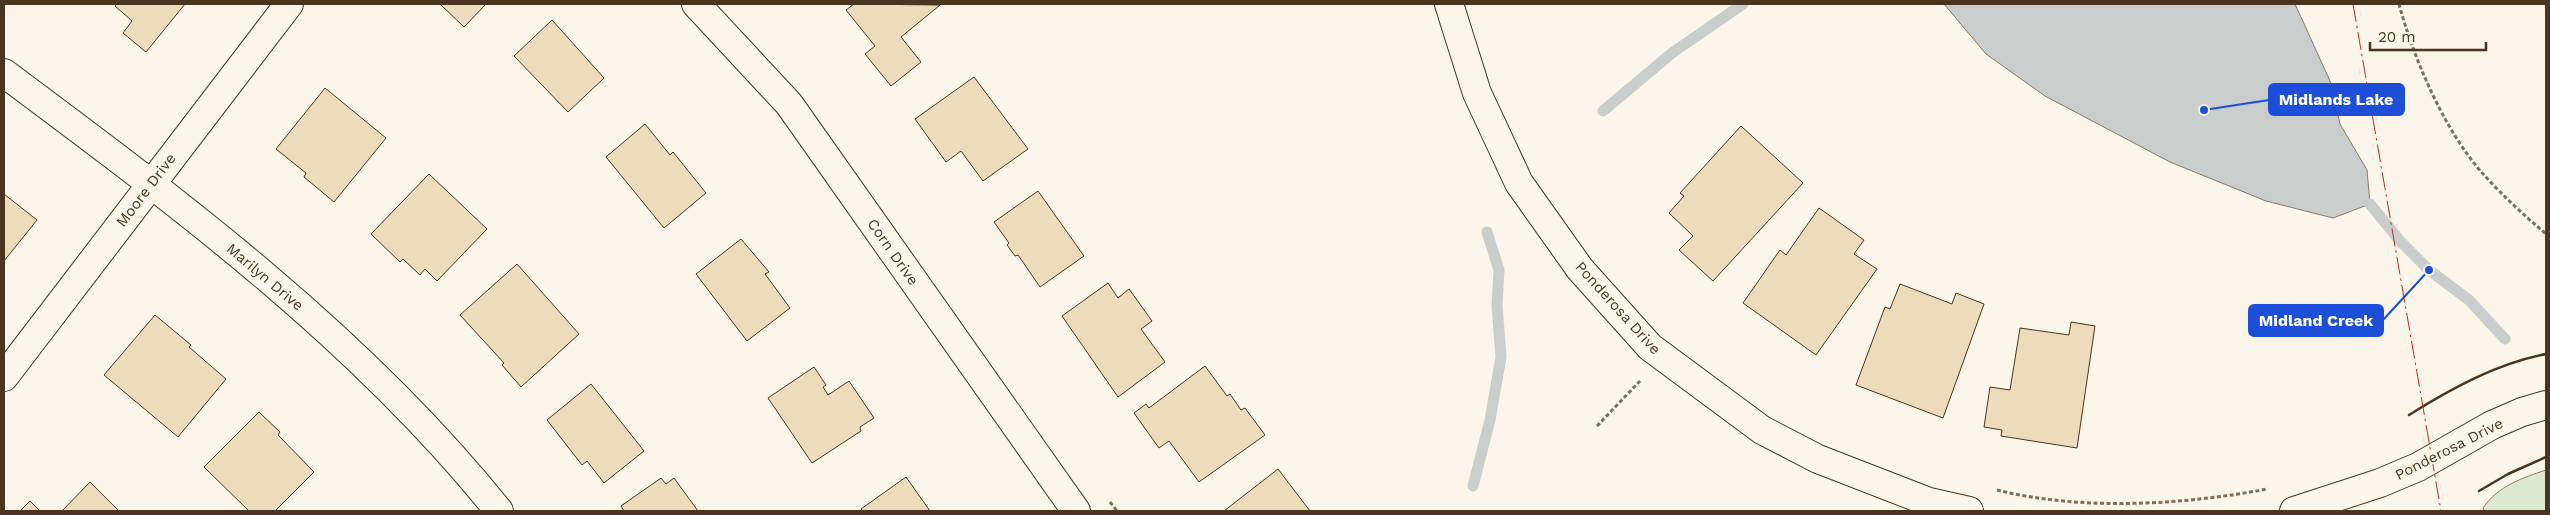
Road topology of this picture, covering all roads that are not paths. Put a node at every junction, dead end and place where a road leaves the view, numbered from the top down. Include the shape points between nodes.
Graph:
1 (289, 4) edge
2 (696, 4) edge
3 (1449, 4) edge
4 (4, 73) edge
5 (150, 184) junction
6 (4, 377) edge
7 (2546, 405) edge
8 (499, 511) edge
9 (1076, 511) edge
10 (1969, 511) edge
11 (2294, 511) edge

1 - 5 street, Moore Drive
2 - 9 street, Corn Drive via 789,104
3 - 10 street, Ponderosa Drive via 1476,93 1519,182 1580,269 1650,347 1762,430 1818,459 1929,502
4 - 5 street, Marilyn Drive
5 - 6 street, Moore Drive
5 - 8 street, Marilyn Drive via 252,264 348,348
7 - 11 street, Ponderosa Drive via 2492,425 2418,467 2380,484

